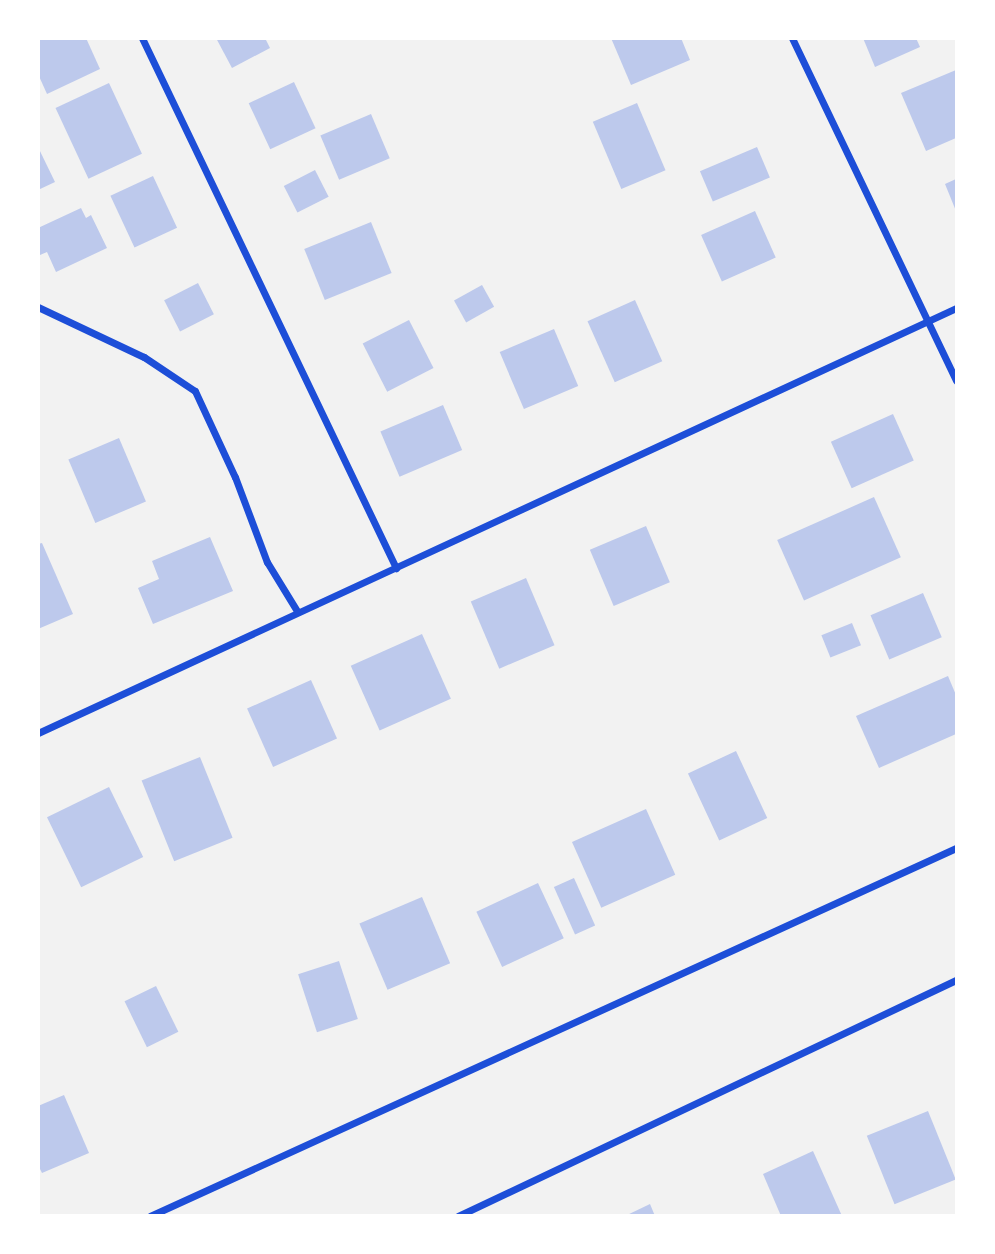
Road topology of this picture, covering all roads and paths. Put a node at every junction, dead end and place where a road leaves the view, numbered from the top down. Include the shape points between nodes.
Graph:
1 (142, 38) edge
2 (792, 38) edge
3 (38, 307) edge
4 (957, 309) edge
5 (930, 321) junction
6 (957, 381) edge
7 (396, 568) junction
8 (297, 611) junction
9 (38, 733) edge
10 (957, 848) edge
11 (957, 980) edge
12 (150, 1216) edge
13 (458, 1216) edge

1 - 7 street
2 - 5 street
3 - 8 street via 145,357 195,391 267,562
4 - 5 street
5 - 6 street
5 - 7 street
7 - 8 street
8 - 9 street
10 - 12 street
11 - 13 street

